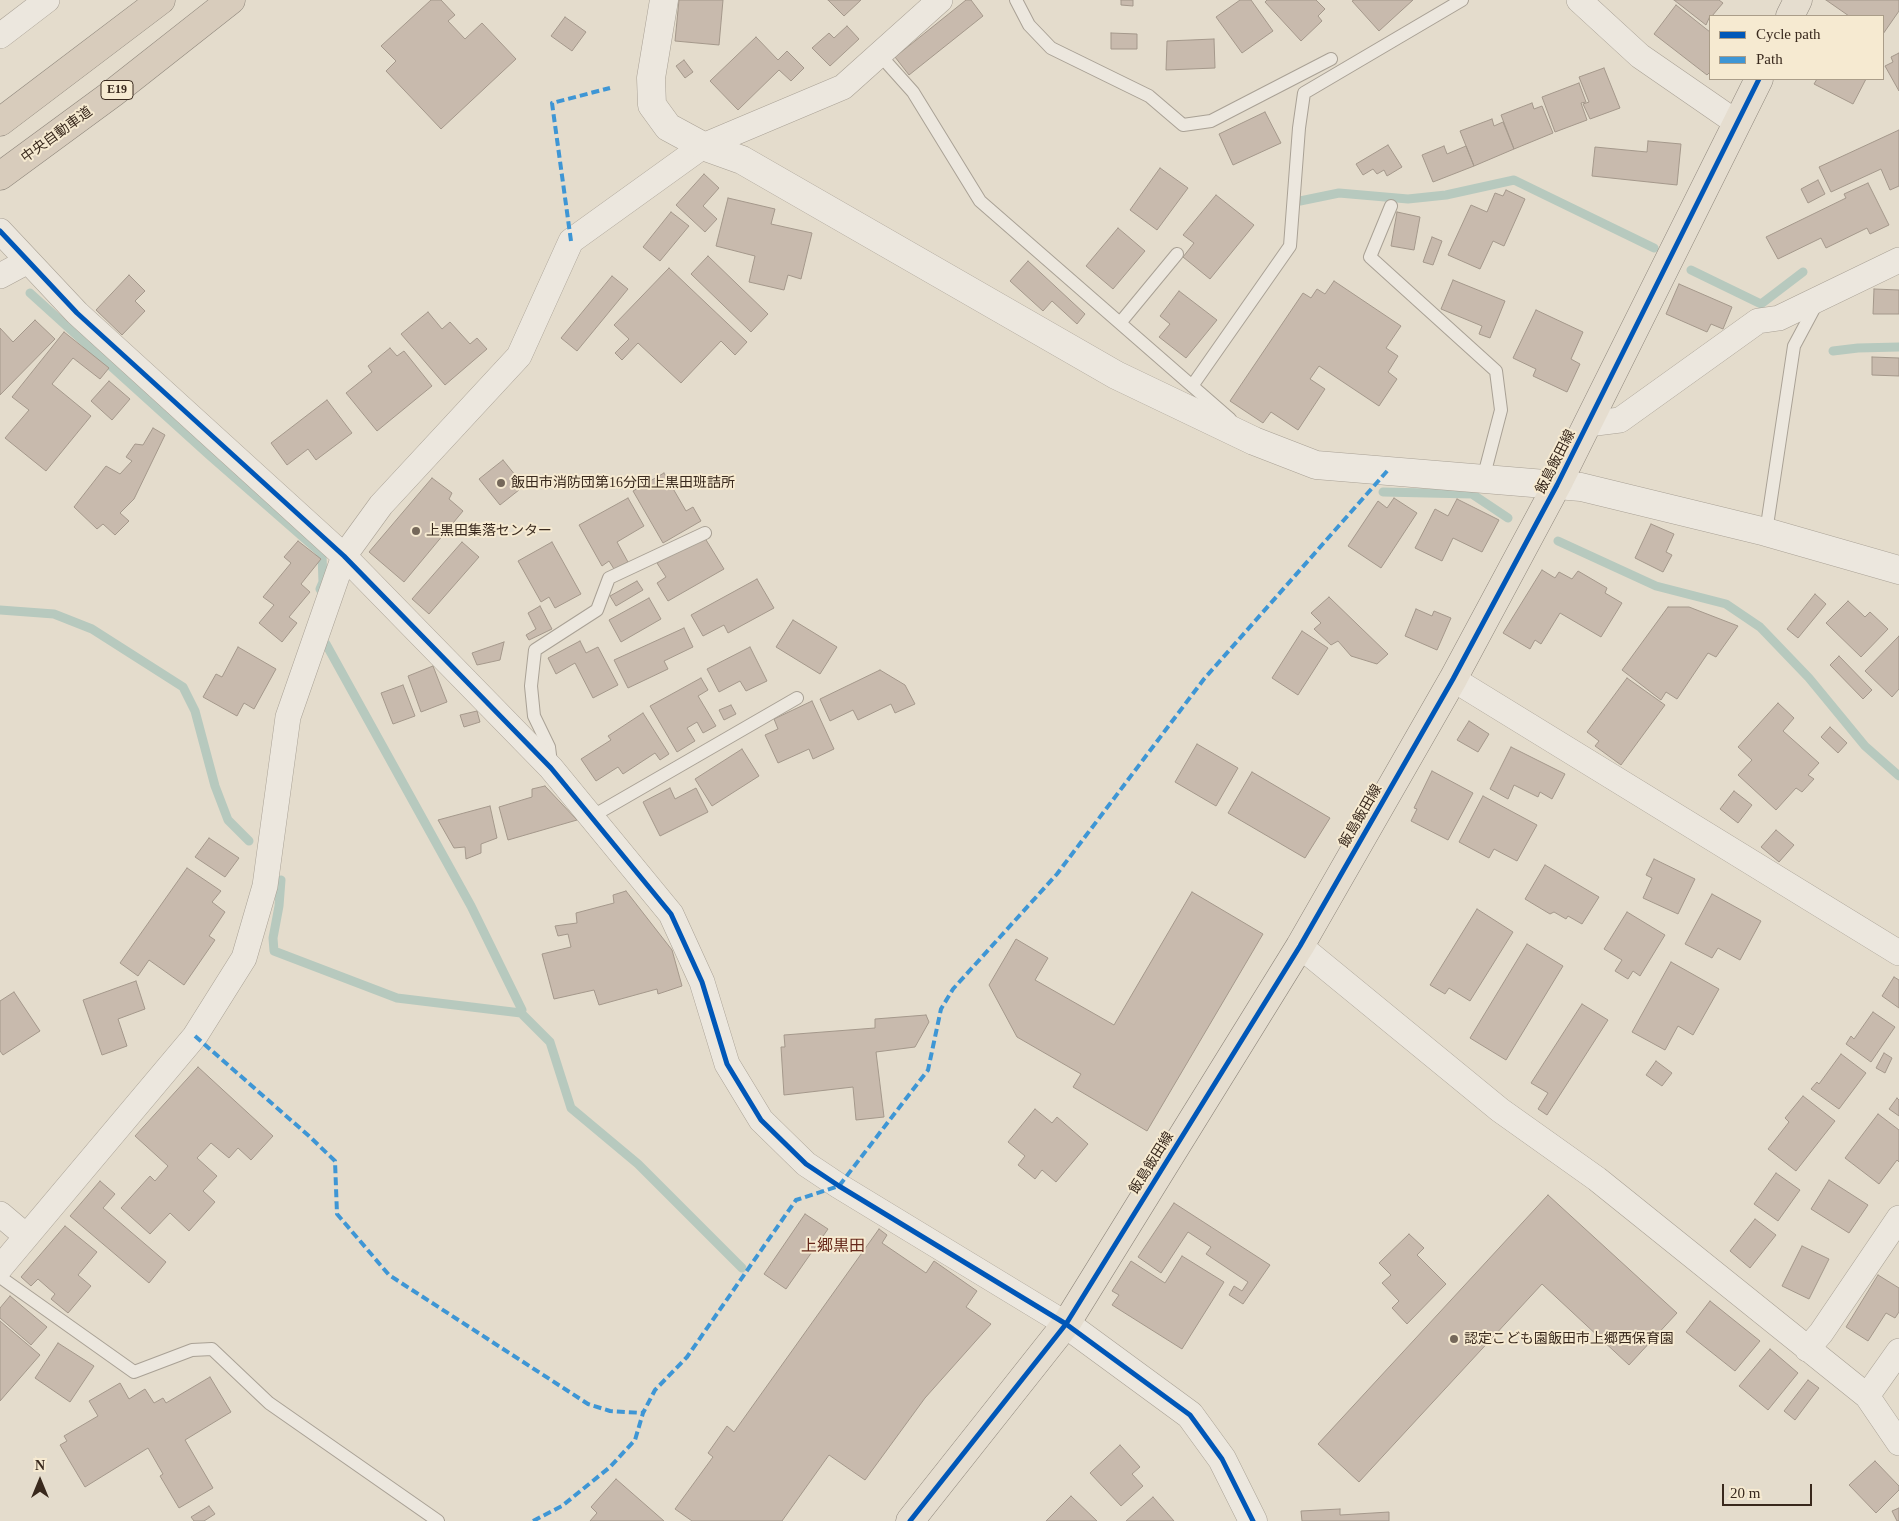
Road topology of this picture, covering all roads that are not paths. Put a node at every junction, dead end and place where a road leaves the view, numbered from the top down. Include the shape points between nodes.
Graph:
1 (47, 0) edge
2 (161, 0) edge
3 (231, 0) edge
4 (664, 0) edge
5 (940, 0) edge
6 (1016, 0) edge
7 (1462, 0) edge
8 (1579, 0) edge
9 (1798, 0) edge
10 (1790, 15) edge
11 (0, 36) edge
12 (879, 54) junction
13 (1331, 59) dead end
14 (1758, 80) edge
15 (0, 122) edge
16 (1737, 123) junction
17 (703, 146) junction
18 (0, 176) edge
19 (1391, 206) dead end
20 (0, 231) edge
21 (1177, 254) dead end
22 (1899, 260) edge
23 (28, 261) junction
24 (0, 276) edge
25 (1818, 300) junction
26 (1120, 323) junction
27 (1192, 386) junction
28 (1588, 424) junction
29 (1254, 441) junction
30 (1483, 479) junction
31 (1557, 485) junction
32 (1766, 532) junction
33 (706, 534) dead end
34 (344, 556) junction
35 (1899, 570) edge
36 (1453, 678) junction
37 (796, 698) dead end
38 (551, 768) junction
39 (591, 817) junction
40 (1300, 946) junction
41 (1899, 953) edge
42 (0, 1214) edge
43 (1899, 1218) edge
44 (26, 1236) junction
45 (0, 1268) edge
46 (0, 1277) edge
47 (1066, 1324) junction
48 (1808, 1349) junction
49 (1899, 1350) edge
50 (1867, 1396) junction
51 (1899, 1443) edge
52 (438, 1521) edge
53 (910, 1521) edge
54 (1253, 1521) edge

1 - 11 street
2 - 15 highway
3 - 18 highway, 中央自動車道 / E19
4 - 17 street via 651,78 652,105 668,127
5 - 12 street
6 - 13 lane via 1029,25 1051,48 1149,96 1184,125 1211,121
7 - 27 lane via 1304,93 1290,246
8 - 16 street via 1640,56
9 - 10 main road
12 - 17 street via 843,87
12 - 26 lane via 914,92 980,201
14 - 16 main road, 飯島飯田線
16 - 28 main road, 飯島飯田線
17 - 29 street via 742,160 1116,375
17 - 34 street via 571,241 519,356 380,505
19 - 30 lane via 1370,258 1496,371 1501,410
20 - 23 street
21 - 26 lane
22 - 25 street
23 - 24 street
23 - 34 street via 77,313
25 - 28 street via 1779,318 1758,321 1620,420
25 - 32 lane via 1794,346
26 - 27 lane
27 - 29 lane
28 - 31 main road, 飯島飯田線
29 - 30 street via 1316,465
30 - 31 street
31 - 32 street via 1581,487
31 - 36 main road, 飯島飯田線
32 - 35 street
33 - 38 lane via 609,578 597,610 535,650 531,686 534,716 549,747
34 - 38 street
34 - 44 street via 288,717 265,886 244,958 195,1036
36 - 40 main road, 飯島飯田線
36 - 41 street
37 - 39 lane
38 - 39 street
39 - 47 street via 671,914 702,982 727,1064 761,1120 806,1164
40 - 47 main road, 飯島飯田線
40 - 48 street via 1500,1110 1597,1179
42 - 44 street
43 - 48 street
44 - 45 street
46 - 52 lane via 134,1372 192,1350 212,1349 268,1403
47 - 53 main road, 飯島飯田線
47 - 54 street via 1190,1415 1222,1459
48 - 50 street
49 - 50 street
50 - 51 street

